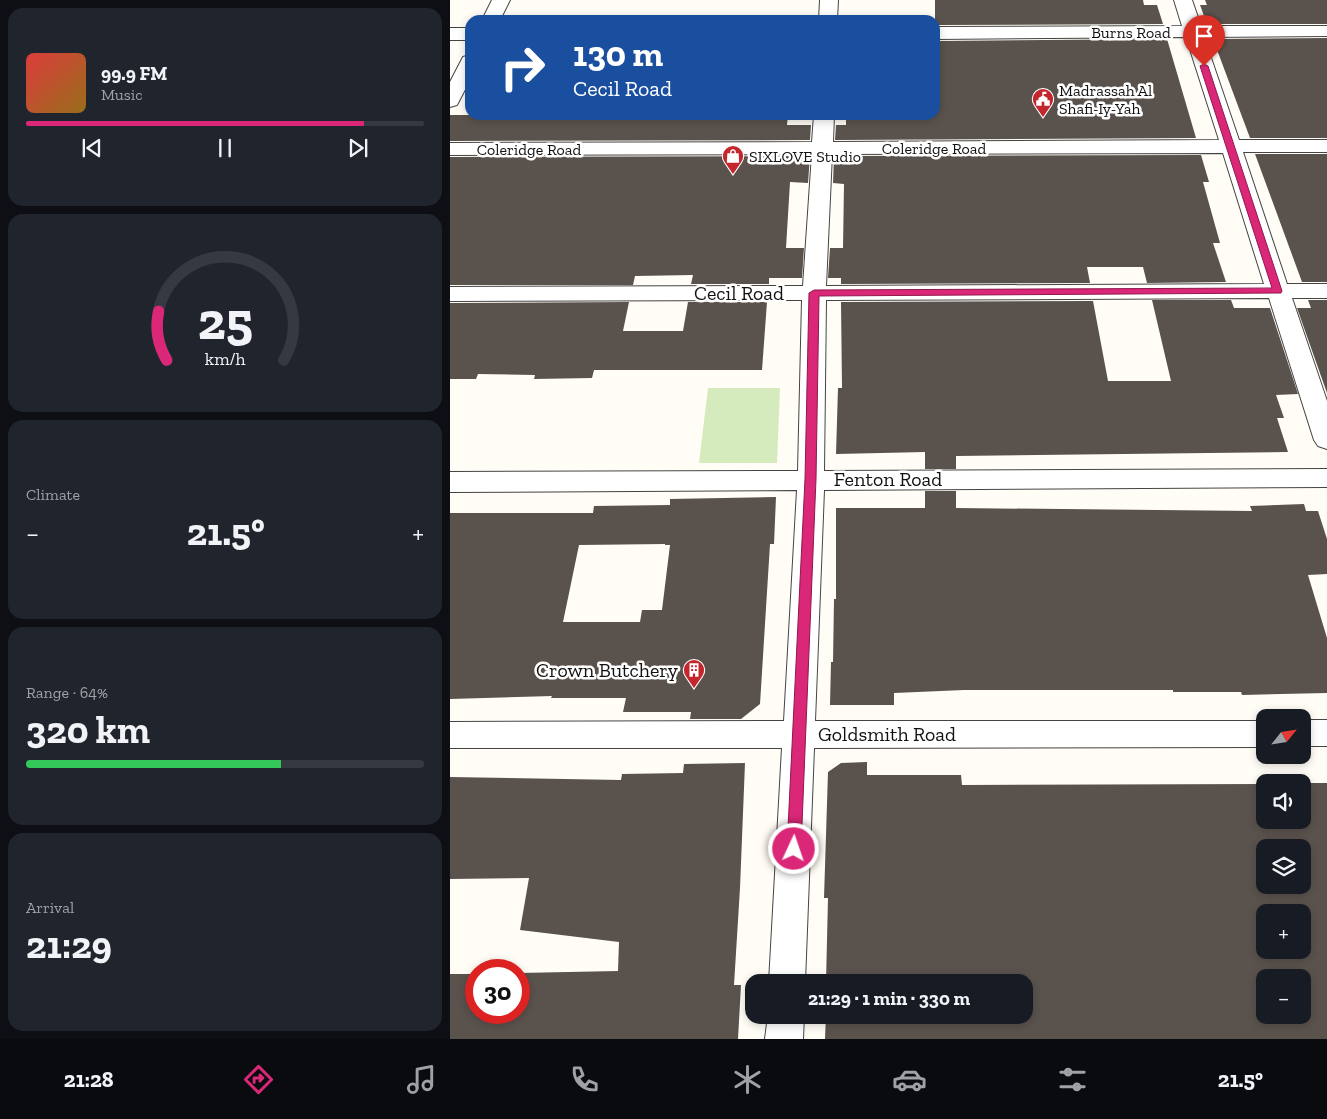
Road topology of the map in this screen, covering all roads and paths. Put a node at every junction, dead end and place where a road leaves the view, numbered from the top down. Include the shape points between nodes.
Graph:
1 (501, 0) edge
2 (830, 0) edge
3 (1183, 0) edge
4 (494, 15) edge
5 (828, 15) edge
6 (1327, 31) edge
7 (1193, 32) junction
8 (940, 33) edge
9 (450, 34) edge
10 (465, 34) edge
11 (465, 71) edge
12 (450, 101) edge
13 (824, 120) edge
14 (1327, 146) edge
15 (1231, 147) junction
16 (450, 149) edge
17 (822, 149) junction
18 (1278, 291) junction
19 (1327, 291) edge
20 (814, 293) junction
21 (450, 294) edge
22 (1327, 440) edge
23 (1327, 478) edge
24 (811, 479) junction
25 (450, 482) edge
26 (1311, 733) edge
27 (1327, 733) edge
28 (1256, 734) edge
29 (450, 735) edge
30 (799, 735) junction
31 (787, 974) edge
32 (785, 1024) edge
33 (784, 1039) edge

1 - 4 street
2 - 5 street
3 - 7 street
6 - 7 street, Burns Road
7 - 8 street, Burns Road
7 - 15 street
9 - 10 street
11 - 12 street
13 - 17 street
14 - 15 street, Coleridge Road
15 - 17 street, Coleridge Road
15 - 18 street
16 - 17 street, Coleridge Road
17 - 20 street
18 - 19 street, Cecil Road
18 - 20 street, Cecil Road
18 - 22 street
20 - 21 street, Cecil Road
20 - 24 street
23 - 24 street, Fenton Road
24 - 25 street, Fenton Road
24 - 30 street
26 - 27 street
28 - 30 street, Goldsmith Road
29 - 30 street, Goldsmith Road
30 - 31 street
32 - 33 street

